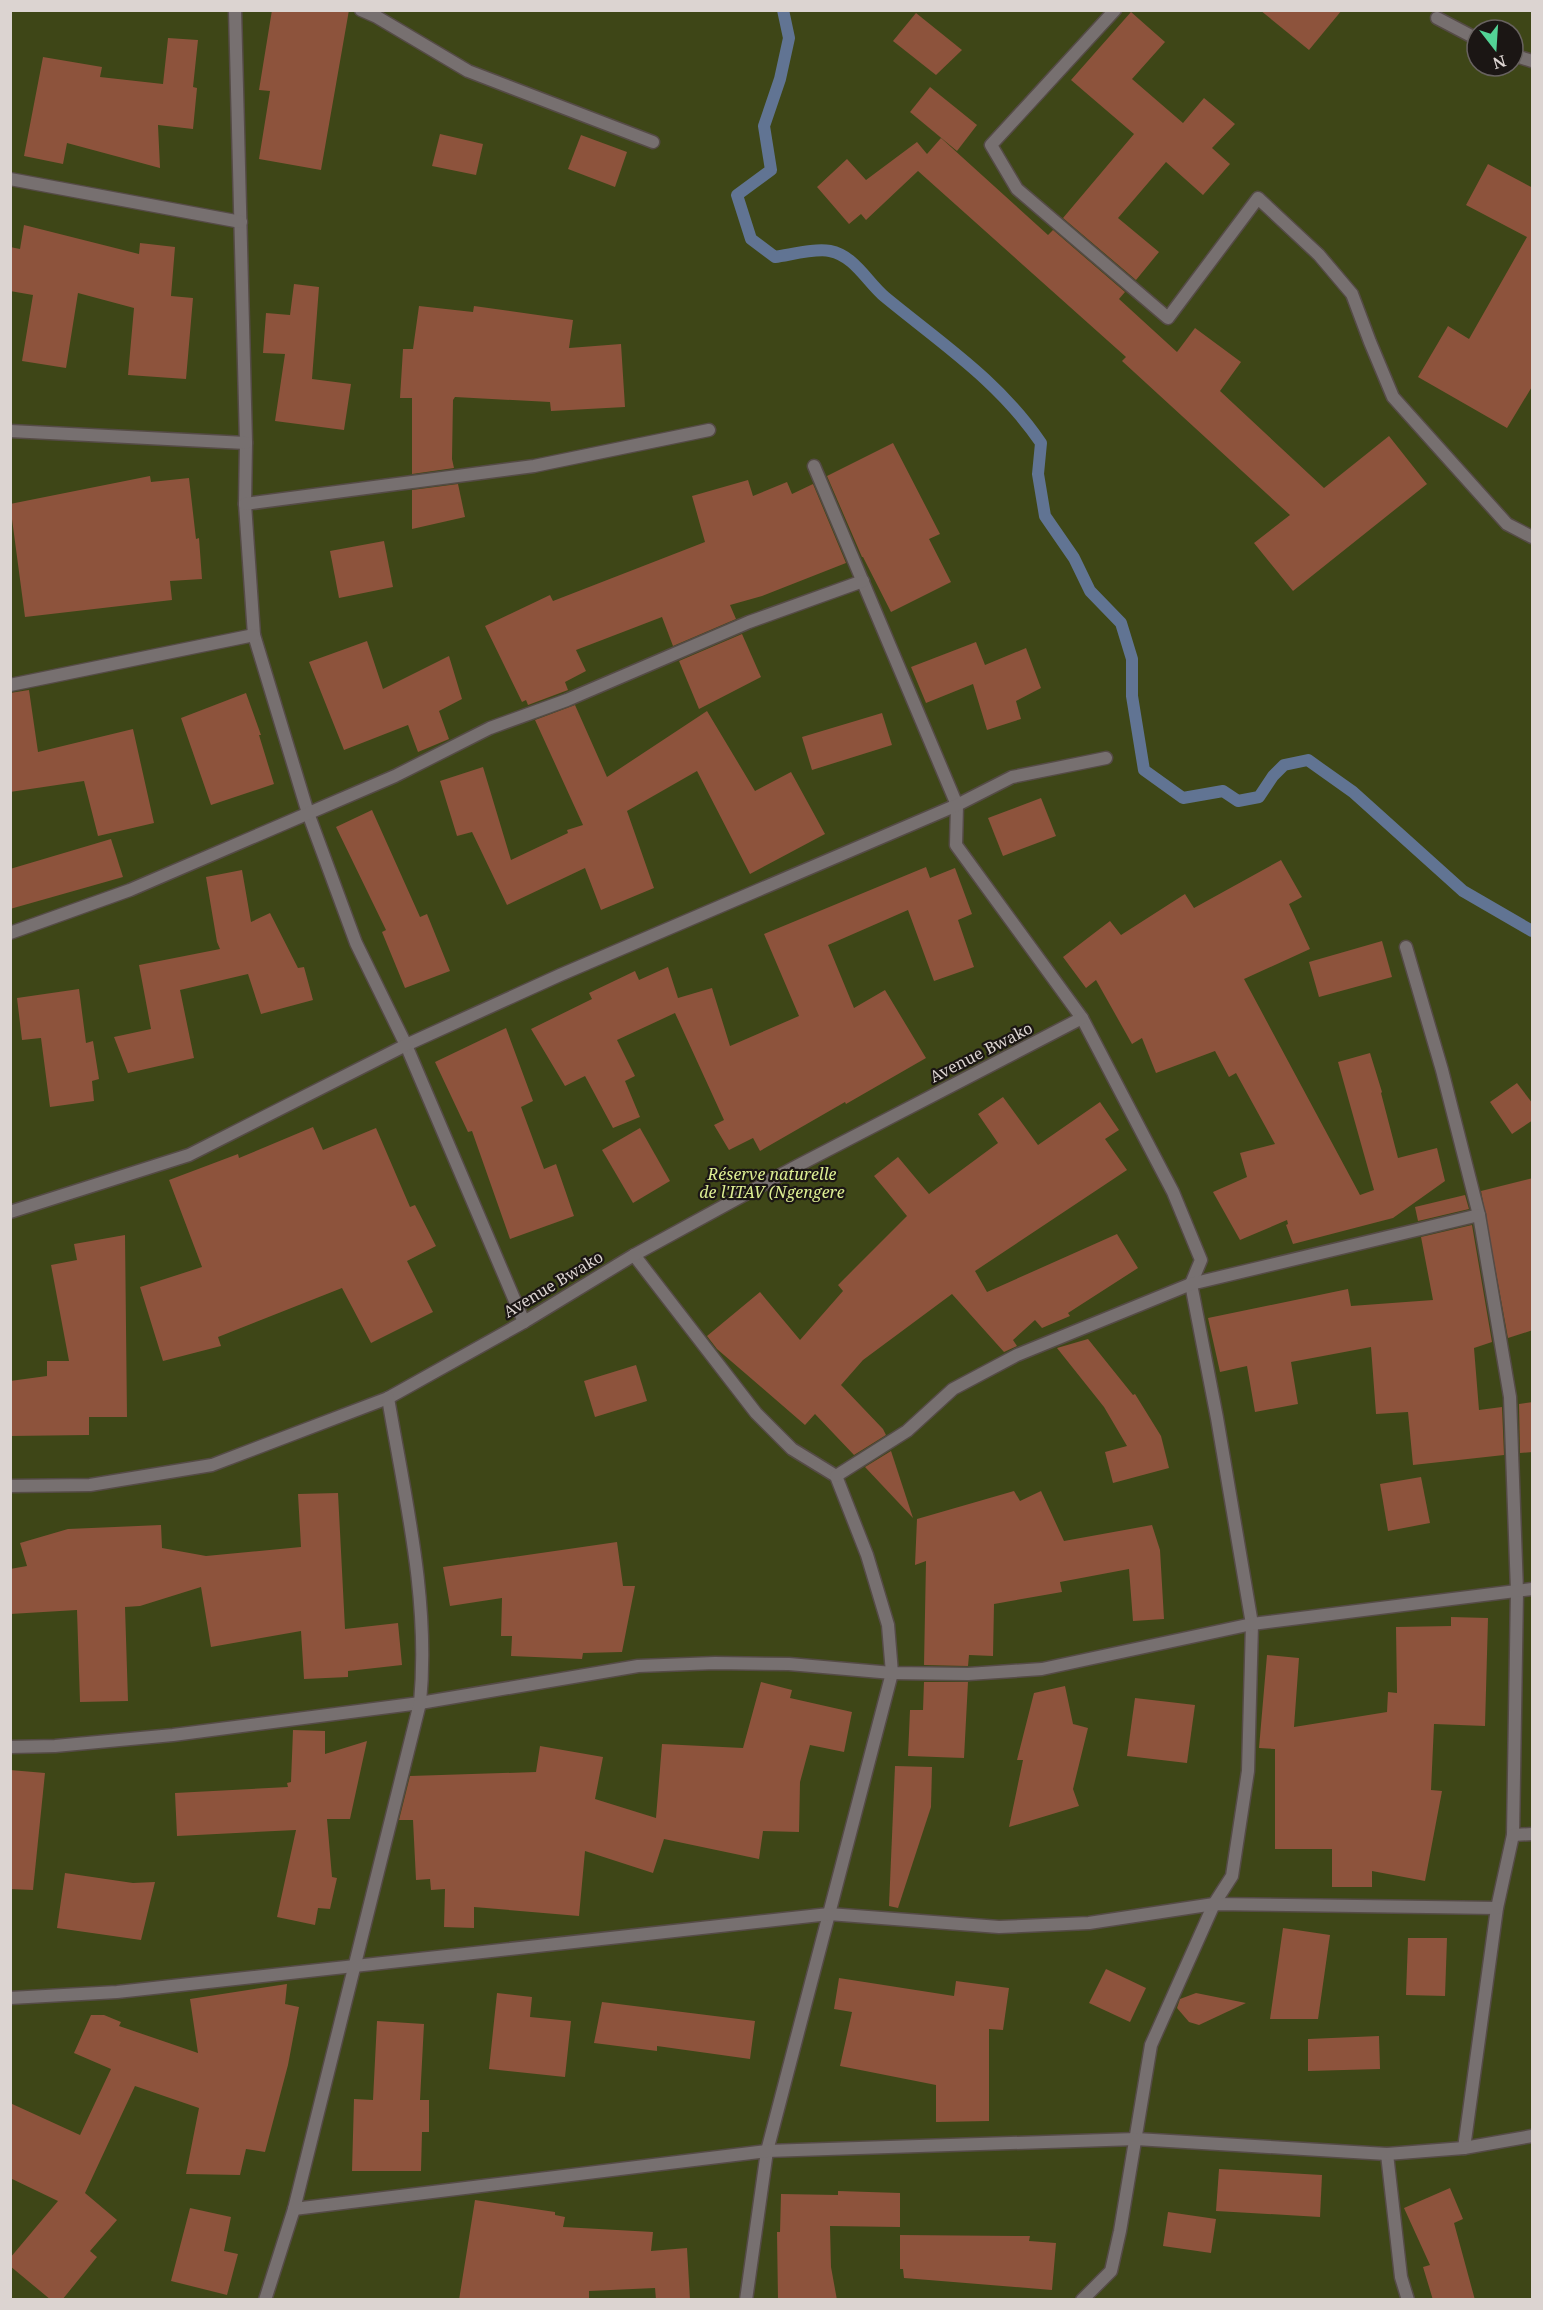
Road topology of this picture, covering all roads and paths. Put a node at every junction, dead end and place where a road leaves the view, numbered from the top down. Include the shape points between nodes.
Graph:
1 (235, 10) edge
2 (361, 10) edge
3 (1114, 10) edge
4 (1437, 18) dead end
5 (1465, 33) edge
6 (653, 142) dead end
7 (10, 179) edge
8 (241, 222) junction
9 (709, 430) dead end
10 (10, 431) edge
11 (246, 443) junction
12 (814, 466) dead end
13 (245, 504) junction
14 (1533, 537) edge
15 (863, 581) junction
16 (254, 635) junction
17 (10, 686) edge
18 (1106, 758) dead end
19 (957, 805) junction
20 (308, 813) junction
21 (10, 933) edge
22 (1406, 947) dead end
23 (1082, 1018) junction
24 (406, 1045) junction
25 (10, 1212) edge
26 (1479, 1215) junction
27 (634, 1255) junction
28 (1191, 1284) junction
29 (524, 1322) junction
30 (388, 1398) junction
31 (836, 1476) junction
32 (10, 1486) edge
33 (1533, 1589) edge
34 (1517, 1591) junction
35 (1252, 1624) junction
36 (892, 1673) junction
37 (420, 1703) junction
38 (10, 1747) edge
39 (1533, 1834) edge
40 (1513, 1835) junction
41 (1214, 1904) junction
42 (1497, 1908) junction
43 (829, 1914) junction
44 (354, 1966) junction
45 (10, 1998) edge
46 (1533, 2136) edge
47 (1136, 2139) junction
48 (1464, 2148) junction
49 (767, 2151) junction
50 (1387, 2154) junction
51 (294, 2210) junction
52 (265, 2300) edge
53 (746, 2300) edge
54 (1082, 2300) edge
55 (1408, 2300) edge

1 - 8 street
2 - 6 street via 468,71
3 - 14 street via 991,145 1017,189 1168,318 1258,198 1319,255 1352,294 1393,397 1507,524
4 - 5 street
7 - 8 street
8 - 11 street
9 - 13 street via 534,466
10 - 11 street
11 - 13 street
12 - 15 street
13 - 16 street
15 - 19 street
15 - 20 street via 749,622 567,700 490,728 395,776
16 - 17 street
16 - 20 street
18 - 19 street via 1011,777
19 - 23 street via 956,845
19 - 24 street
20 - 21 street via 130,890
20 - 24 street via 356,943
22 - 26 street
23 - 27 street, Avenue Bwako
23 - 28 street via 1173,1192 1201,1260
24 - 25 street via 189,1155
24 - 29 street
26 - 28 street
26 - 34 street via 1510,1397
27 - 29 street, Avenue Bwako
27 - 31 street via 756,1413 792,1449
28 - 31 street via 1017,1355 953,1389 907,1431
28 - 35 street
29 - 30 street, Avenue Bwako
30 - 32 street, Avenue Bwako via 212,1466 90,1485
30 - 37 street via 418,1574 423,1671
31 - 36 street via 888,1624
33 - 34 street
34 - 35 street
34 - 40 street
35 - 36 street via 1042,1669 968,1674
35 - 41 street via 1248,1771 1232,1876
36 - 37 street via 778,1664 638,1666
36 - 43 street
37 - 38 street via 173,1735
37 - 44 street
39 - 40 street
40 - 42 street
41 - 42 street
41 - 43 street via 1089,1923 999,1927
41 - 47 street via 1152,2045
42 - 48 street
43 - 44 street
43 - 49 street
44 - 45 street via 117,1992
44 - 51 street
46 - 48 street
47 - 49 street
47 - 50 street
47 - 54 street via 1111,2271
48 - 50 street
49 - 51 street
49 - 53 street
50 - 55 street via 1401,2277
51 - 52 street

